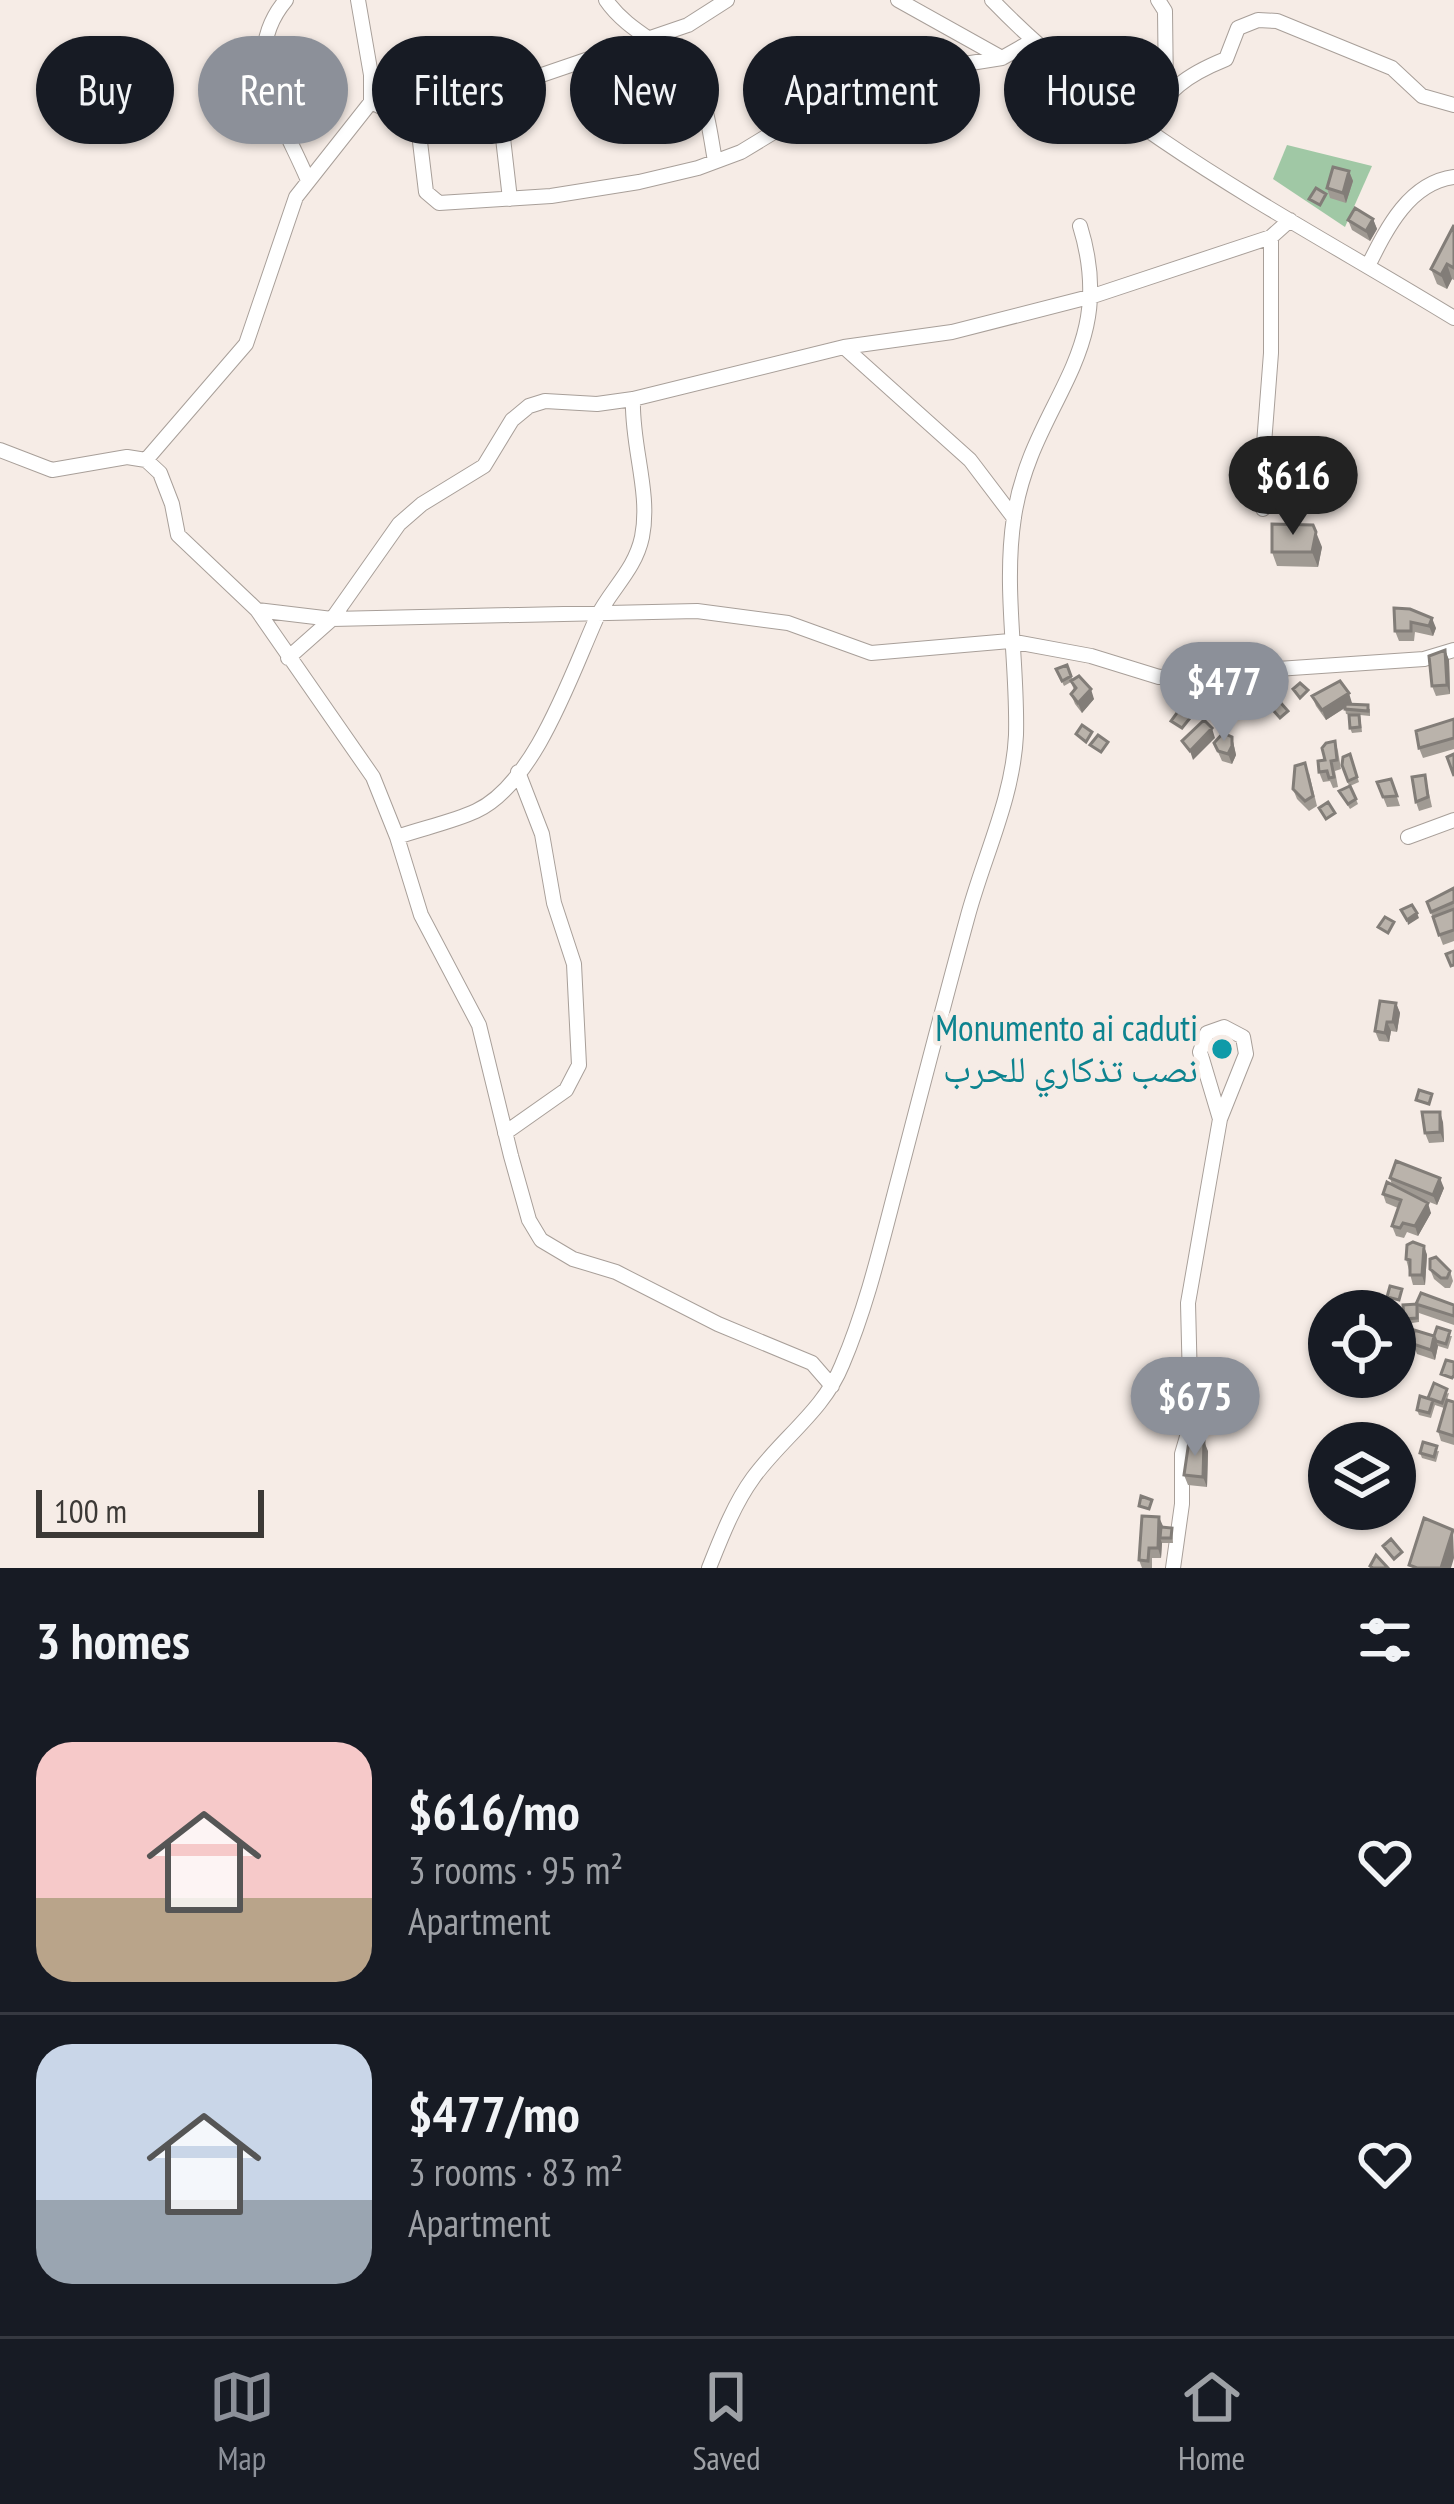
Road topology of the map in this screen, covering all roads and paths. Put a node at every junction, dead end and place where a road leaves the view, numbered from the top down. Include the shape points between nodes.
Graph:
1 (286, 0) edge
2 (358, 0) edge
3 (606, 0) edge
4 (727, 0) edge
5 (898, 0) edge
6 (992, 0) edge
7 (1158, 0) edge
8 (644, 36) edge
9 (659, 36) edge
10 (1027, 36) edge
11 (1165, 36) edge
12 (1002, 58) joint
13 (1179, 83) edge
14 (370, 102) joint
15 (1454, 105) edge
16 (420, 144) edge
17 (504, 144) edge
18 (713, 144) edge
19 (1172, 144) edge
20 (716, 161) junction
21 (1454, 177) edge
22 (307, 178) junction
23 (510, 199) junction
24 (1290, 220) junction
25 (1080, 226) dead end
26 (1271, 236) junction
27 (1368, 266) junction
28 (1093, 296) junction
29 (1454, 318) edge
30 (844, 347) junction
31 (633, 399) junction
32 (0, 450) edge
33 (146, 460) junction
34 (1262, 509) dead end
35 (1014, 518) junction
36 (256, 610) junction
37 (599, 613) junction
38 (332, 619) junction
39 (1010, 641) junction
40 (1454, 650) edge
41 (288, 658) junction
42 (518, 772) junction
43 (1454, 820) edge
44 (397, 837) junction
45 (1408, 837) dead end
46 (1220, 1118) junction
47 (505, 1133) junction
48 (832, 1386) junction
49 (709, 1568) edge
50 (1173, 1568) edge

1 - 22 street via 265,35 264,69
2 - 14 street
3 - 8 street
4 - 9 street
5 - 12 street
6 - 10 street
7 - 11 street
12 - 20 street via 859,81
13 - 15 street via 1226,59 1238,28 1277,21 1392,68 1422,96
14 - 22 street
16 - 23 street via 426,192 440,202
17 - 23 street
18 - 20 street
19 - 24 street
20 - 23 street via 639,182
21 - 27 street via 1435,179 1405,204
22 - 33 street via 246,344
24 - 26 street
24 - 27 street
25 - 28 street
26 - 28 street
26 - 34 street
27 - 29 street
28 - 30 street via 952,332
28 - 35 street via 1082,351 1039,429
30 - 31 street
30 - 35 street via 970,460
31 - 37 street via 642,536 630,570
31 - 38 street via 529,406 484,466 399,524
32 - 33 street via 52,470
33 - 36 street via 160,473 178,535
35 - 39 street
36 - 38 street
36 - 41 street
37 - 38 street
37 - 39 street via 748,617 871,653
37 - 42 street via 564,698
38 - 41 street
39 - 40 street via 1172,677 1424,659
39 - 48 street via 1016,735 1007,794 880,1248
41 - 44 street via 373,777
42 - 44 street via 478,810
42 - 47 street via 574,964 579,1065 566,1090
43 - 45 street
44 - 47 street via 421,915 479,1025
46 - 46 street via 1200,1052 1208,1034 1224,1027 1246,1048
46 - 50 street via 1188,1303 1191,1423
47 - 48 street via 541,1240 812,1363
48 - 49 street via 752,1479

